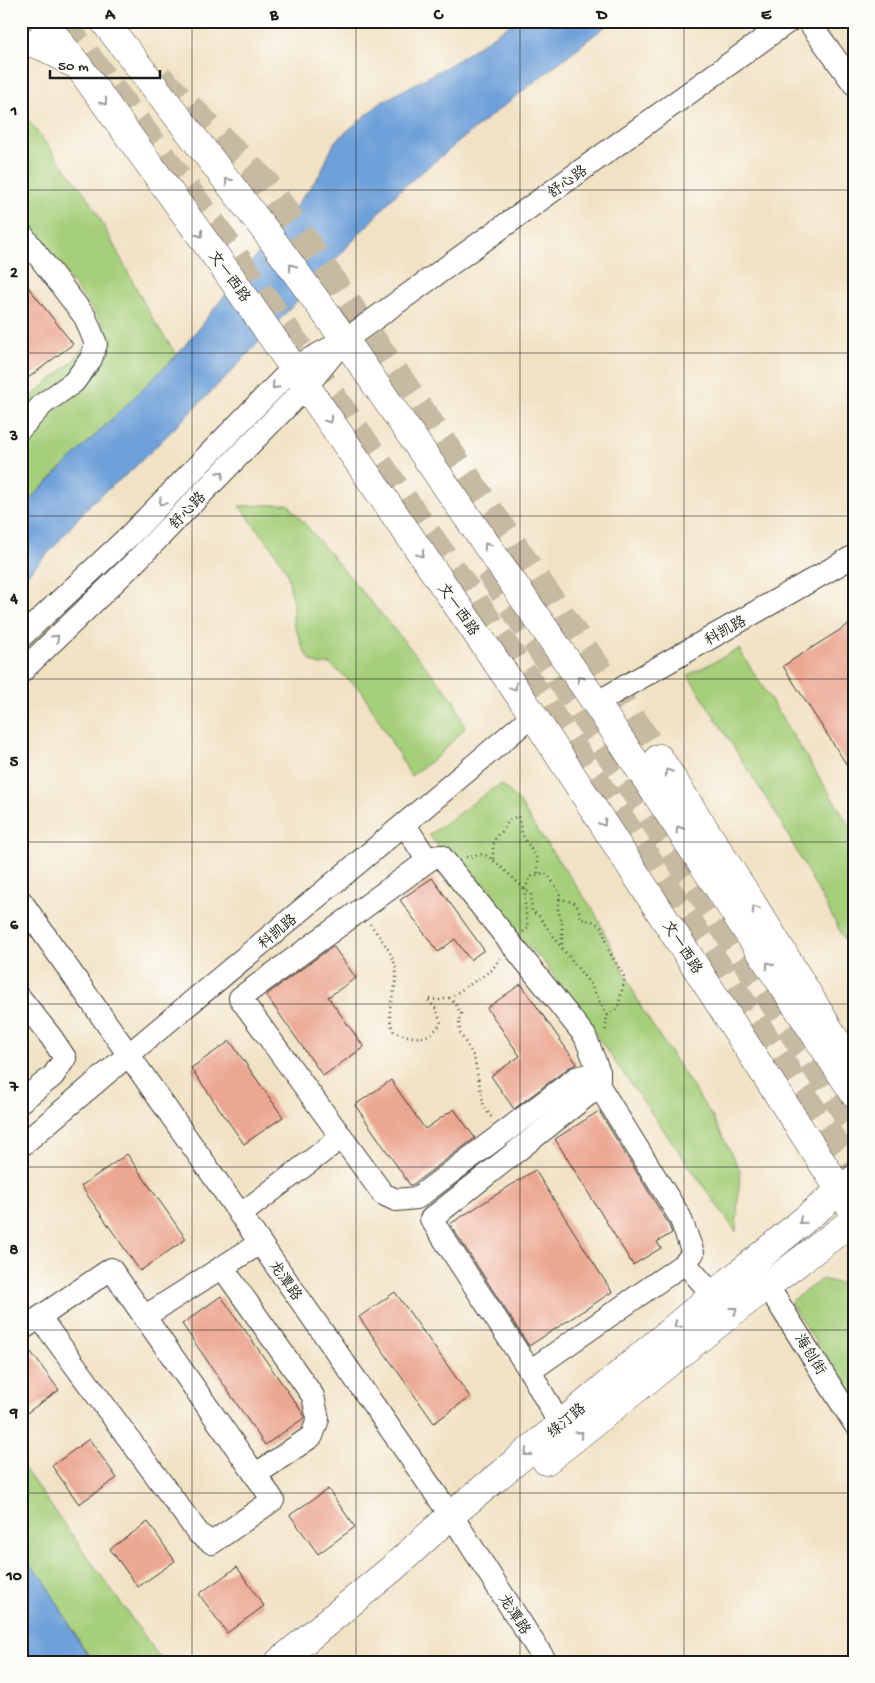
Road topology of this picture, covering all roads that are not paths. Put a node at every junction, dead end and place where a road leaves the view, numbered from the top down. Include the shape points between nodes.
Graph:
1 (44, 21) edge
2 (104, 21) edge
3 (789, 21) edge
4 (808, 21) edge
5 (21, 43) edge
6 (78, 67) junction
7 (854, 84) edge
8 (21, 234) edge
9 (345, 340) junction
10 (299, 378) junction
11 (21, 428) edge
12 (854, 556) edge
13 (21, 637) edge
14 (21, 672) edge
15 (596, 703) junction
16 (533, 714) junction
17 (659, 758) tunnel mouth
18 (404, 825) junction
19 (437, 857) junction
20 (21, 901) edge
21 (21, 999) edge
22 (128, 1055) junction
23 (854, 1070) edge
24 (599, 1079) junction
25 (854, 1093) edge
26 (21, 1101) edge
27 (342, 1137) junction
28 (21, 1146) edge
29 (849, 1194) edge
30 (240, 1215) junction
31 (854, 1220) edge
32 (260, 1243) junction
33 (685, 1263) junction
34 (222, 1267) junction
35 (767, 1285) junction
36 (713, 1294) junction
37 (144, 1317) junction
38 (40, 1318) junction
39 (21, 1330) edge
40 (530, 1371) junction
41 (854, 1423) edge
42 (560, 1425) junction
43 (255, 1475) junction
44 (455, 1523) junction
45 (279, 1662) edge
46 (305, 1662) edge
47 (546, 1662) edge

1 - 6 main road, 文一西路
9 -> 2 main road
3 - 9 street, 舒心路
4 - 7 street
5 - 6 main road via 47,48
6 -> 10 main road, 文一西路 via 230,276
8 - 11 street via 84,317 96,344 91,359 74,382 43,404
9 - 10 street, 舒心路
15 -> 9 main road
10 -> 13 street, 舒心路
14 -> 10 street, 舒心路 via 132,565
10 -> 16 main road, 文一西路
12 - 15 street, 科凯路
25 -> 15 main road
16 - 18 street, 科凯路
16 -> 29 main road, 文一西路
23 -> 17 main road
18 - 19 street via 426,858
18 - 22 street, 科凯路
19 - 24 street via 585,1036
19 - 27 street via 240,998
20 - 22 street, 龙潭路
21 - 26 street via 65,1058 52,1076
22 - 28 street, 科凯路
22 - 30 street, 龙潭路
24 - 27 street via 576,1078 417,1198 396,1200 383,1194
24 - 33 street via 680,1217 693,1253
24 - 40 street via 431,1219
27 - 30 street
29 -> 36 main road, 绿汀路
30 - 32 street, 龙潭路
31 - 35 main road, 绿汀路
32 - 34 street
32 - 44 street, 龙潭路
33 - 36 street
33 - 40 street
34 - 37 street
34 - 43 street via 314,1396 318,1419 312,1436
35 - 41 street, 海创街
44 -> 35 main road, 绿汀路
36 -> 42 main road, 绿汀路
37 - 38 street via 110,1269
37 - 43 street
38 - 39 street
38 - 43 street via 199,1534 212,1543 273,1500
40 - 42 street
42 -> 44 main road, 绿汀路
44 - 45 main road, 绿汀路 via 394,1567
44 - 46 main road, 绿汀路
44 - 47 street, 龙潭路

